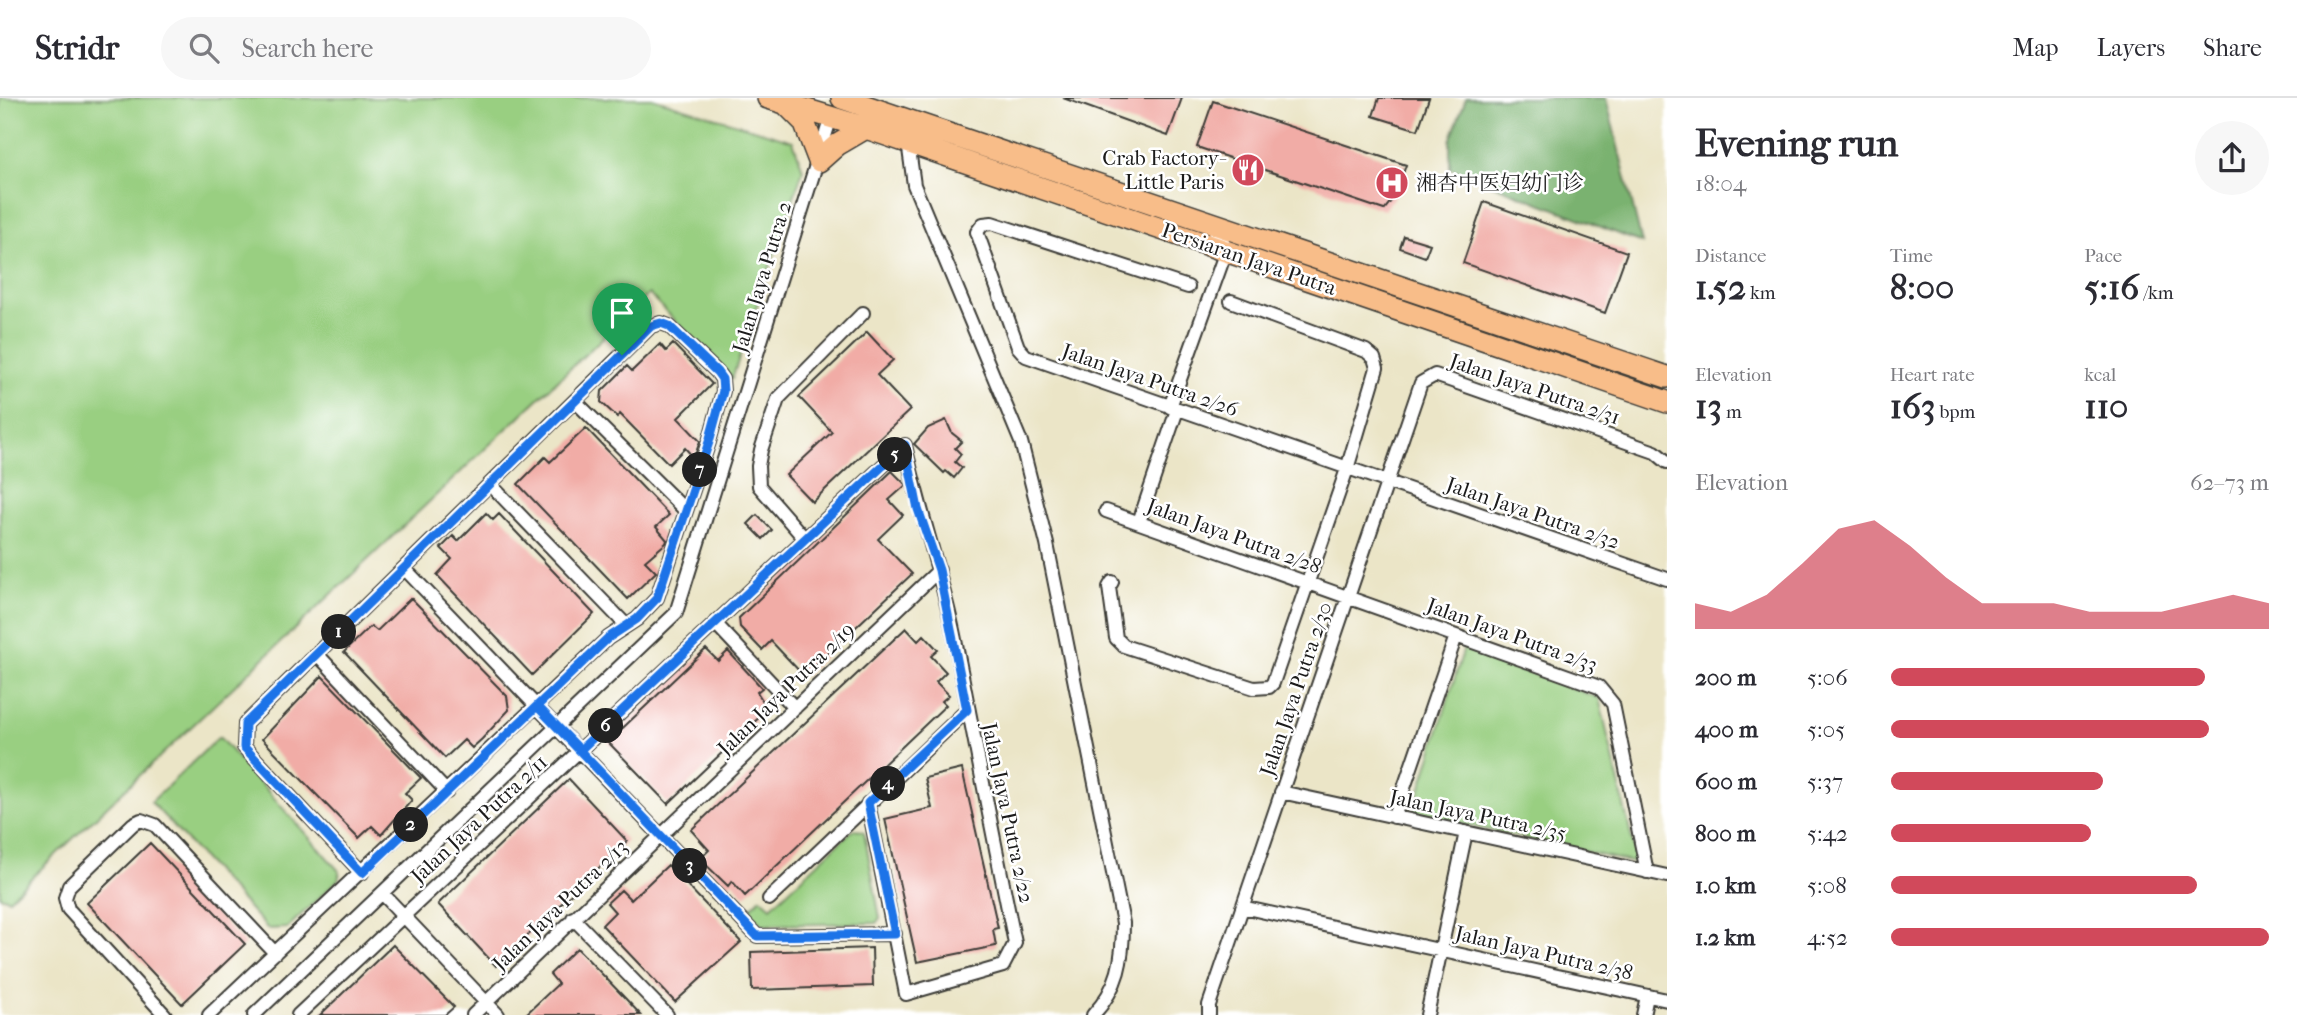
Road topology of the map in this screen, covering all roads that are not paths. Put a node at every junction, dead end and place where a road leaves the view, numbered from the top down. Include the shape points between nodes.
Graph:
1 (813, 98) edge
2 (842, 98) edge
3 (776, 101) edge
4 (831, 117) junction
5 (870, 119) junction
6 (908, 142) junction
7 (818, 161) junction
8 (1204, 221) junction
9 (1226, 251) junction
10 (1188, 287) dead end
11 (1231, 301) dead end
12 (863, 313) dead end
13 (1667, 377) edge
14 (1427, 378) joint
15 (575, 401) junction
16 (1667, 402) edge
17 (1173, 408) junction
18 (905, 445) joint
19 (1667, 462) edge
20 (1347, 469) junction
21 (1387, 483) junction
22 (490, 484) junction
23 (686, 511) junction
24 (1106, 511) dead end
25 (1139, 522) junction
26 (805, 539) junction
27 (404, 568) junction
28 (939, 570) junction
29 (1667, 579) edge
30 (1112, 582) dead end
31 (1308, 583) junction
32 (1348, 597) junction
33 (715, 623) junction
34 (626, 625) junction
35 (1456, 636) junction
36 (317, 654) junction
37 (537, 706) junction
38 (795, 708) junction
39 (967, 710) junction
40 (558, 727) junction
41 (580, 750) junction
42 (447, 792) junction
43 (1281, 792) junction
44 (868, 803) junction
45 (1394, 817) junction
46 (1466, 832) junction
47 (660, 835) junction
48 (1647, 872) junction
49 (362, 873) junction
50 (1667, 876) edge
51 (382, 893) junction
52 (769, 899) dead end
53 (1242, 907) junction
54 (404, 916) junction
55 (573, 918) junction
56 (895, 934) junction
57 (1440, 948) junction
58 (275, 953) junction
59 (1643, 995) junction
60 (1667, 1000) edge
61 (486, 1003) junction
62 (164, 1015) edge
63 (209, 1015) edge
64 (254, 1015) edge
65 (298, 1015) edge
66 (473, 1015) edge
67 (498, 1015) edge
68 (667, 1015) edge
69 (1093, 1015) edge
70 (1209, 1015) edge
71 (1427, 1015) edge
72 (1643, 1015) edge

1 - 4 main road
2 - 5 main road
3 - 4 main road
3 - 7 main road via 804,122
4 - 5 main road via 842,109
4 - 7 street, Jalan Jaya Putra 2
5 - 6 main road, Persiaran Jaya Putra
5 - 7 main road
5 - 8 main road, Persiaran Jaya Putra
6 - 9 main road, Persiaran Jaya Putra
6 - 69 street via 914,185 1021,442 1046,544 1123,923 1119,978
7 - 40 street, Jalan Jaya Putra 2 via 676,612
8 - 9 street via 1222,238
8 - 13 main road, Persiaran Jaya Putra
9 - 16 main road, Persiaran Jaya Putra
9 - 17 street
10 - 17 street, Jalan Jaya Putra 2/26 via 992,223 983,224 977,232 1018,347 1026,356
11 - 20 street via 1366,351 1374,358 1377,368
12 - 26 street via 778,398 761,450 759,486
14 - 19 street, Jalan Jaya Putra 2/31 via 1435,375 1580,425 1655,452
14 - 21 street, Jalan Jaya Putra 2/30 via 1421,383
15 - 22 street
15 - 23 street
15 - 23 street via 651,326 669,326 722,379 723,391
17 - 20 street, Jalan Jaya Putra 2/26
17 - 25 street
18 - 26 street, Jalan Jaya Putra 2/11
18 - 28 street, Jalan Jaya Putra 2/22 via 918,509
20 - 21 street, Jalan Jaya Putra 2/26
20 - 31 street
21 - 29 street, Jalan Jaya Putra 2/32
21 - 32 street, Jalan Jaya Putra 2/30
22 - 27 street
22 - 34 street
23 - 34 street via 657,598
24 - 25 street, Jalan Jaya Putra 2/28
25 - 31 street, Jalan Jaya Putra 2/28
26 - 33 street, Jalan Jaya Putra 2/11
27 - 36 street
27 - 37 street
28 - 38 street, Jalan Jaya Putra 2/19
28 - 39 street, Jalan Jaya Putra 2/22
30 - 31 street via 1116,638 1124,646 1261,688 1272,683
31 - 32 street, Jalan Jaya Putra 2/28
32 - 35 street, Jalan Jaya Putra 2/33
32 - 43 street, Jalan Jaya Putra 2/30
33 - 38 street
33 - 41 street, Jalan Jaya Putra 2/11
34 - 37 street
35 - 45 street
35 - 48 street, Jalan Jaya Putra 2/33 via 1599,687 1607,694 1613,704
36 - 42 street
36 - 49 street via 245,724 244,747
37 - 40 street
37 - 42 street
38 - 47 street, Jalan Jaya Putra 2/19
39 - 44 street
39 - 56 street, Jalan Jaya Putra 2/22 via 1016,943 1003,966 906,994
40 - 41 street
40 - 51 street, Jalan Jaya Putra 2
41 - 47 street
41 - 54 street, Jalan Jaya Putra 2/11
42 - 49 street
43 - 45 street, Jalan Jaya Putra 2/35
43 - 53 street, Jalan Jaya Putra 2/30
44 - 52 street
44 - 56 street
45 - 46 street, Jalan Jaya Putra 2/35
46 - 48 street, Jalan Jaya Putra 2/35
46 - 57 street, Jalan Jaya Putra 2/38
47 - 55 street, Jalan Jaya Putra 2/13
47 - 56 street via 757,936
48 - 50 street, Jalan Jaya Putra 2/35
49 - 58 street
51 - 54 street
51 - 64 street, Jalan Jaya Putra 2
53 - 57 street
53 - 70 street, Jalan Jaya Putra 2/30
54 - 61 street
54 - 65 street, Jalan Jaya Putra 2/11
55 - 61 street, Jalan Jaya Putra 2/13
55 - 68 street
57 - 59 street, Jalan Jaya Putra 2/38
57 - 71 street, Jalan Jaya Putra 2/38
58 - 62 street via 155,825 141,820 133,824 69,886 65,898 68,909
58 - 63 street
59 - 60 street, Jalan Jaya Putra 2/38
59 - 72 street
61 - 66 street, Jalan Jaya Putra 2/13
61 - 67 street

